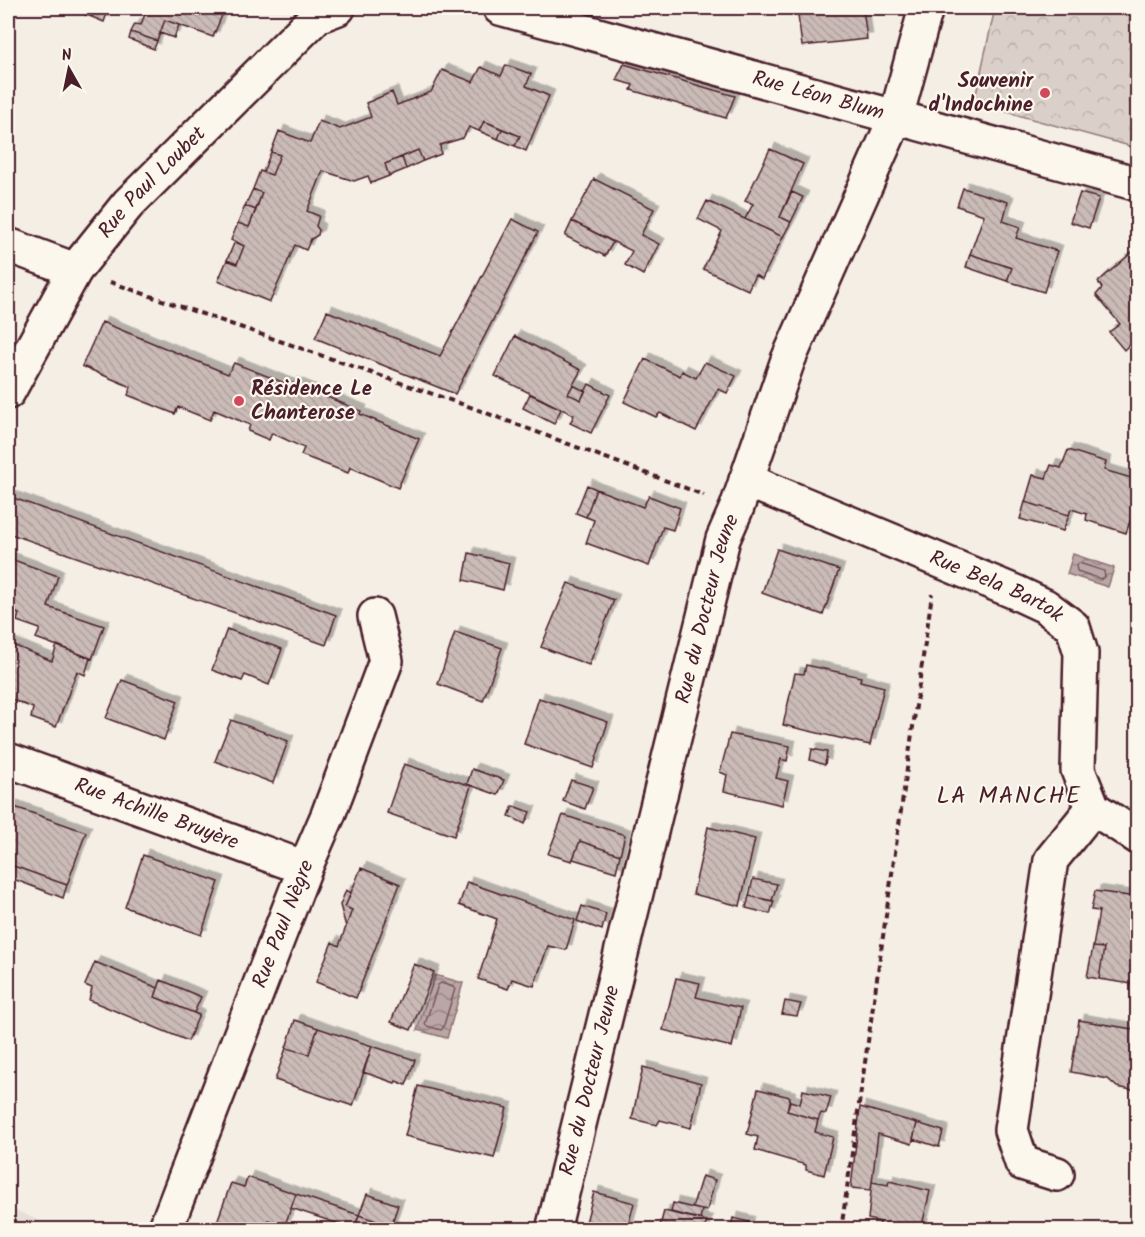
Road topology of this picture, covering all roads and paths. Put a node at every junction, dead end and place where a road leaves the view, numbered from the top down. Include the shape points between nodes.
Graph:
1 (338, 8) edge
2 (500, 8) edge
3 (926, 8) edge
4 (896, 117) junction
5 (1137, 184) edge
6 (8, 245) edge
7 (75, 270) junction
8 (8, 392) edge
9 (741, 494) junction
10 (937, 558) junction
11 (375, 616) dead end
12 (8, 760) edge
13 (1093, 808) junction
14 (1137, 837) edge
15 (305, 868) junction
16 (1057, 1174) dead end
17 (165, 1230) edge
18 (554, 1230) edge
19 (842, 1230) edge

1 - 7 street, Rue Paul Loubet via 317,16 128,204
2 - 4 street, Rue Léon Blum
3 - 4 street, Rue du Docteur Jeune
4 - 5 street, Rue Léon Blum
4 - 9 street, Rue du Docteur Jeune via 788,360
6 - 7 street
7 - 8 street, Rue Paul Loubet
7 - 9 path via 473,408
9 - 10 street, Rue Bela Bartok
9 - 18 street, Rue du Docteur Jeune via 723,539
10 - 13 street, Rue Bela Bartok via 1045,606 1073,627 1081,653 1078,770
10 - 19 path
11 - 15 street, Rue Paul Nègre via 386,662
12 - 15 street, Rue Achille Bruyère
13 - 14 street
13 - 16 street via 1051,860 1011,1130 1022,1163
15 - 17 street, Rue Paul Nègre

